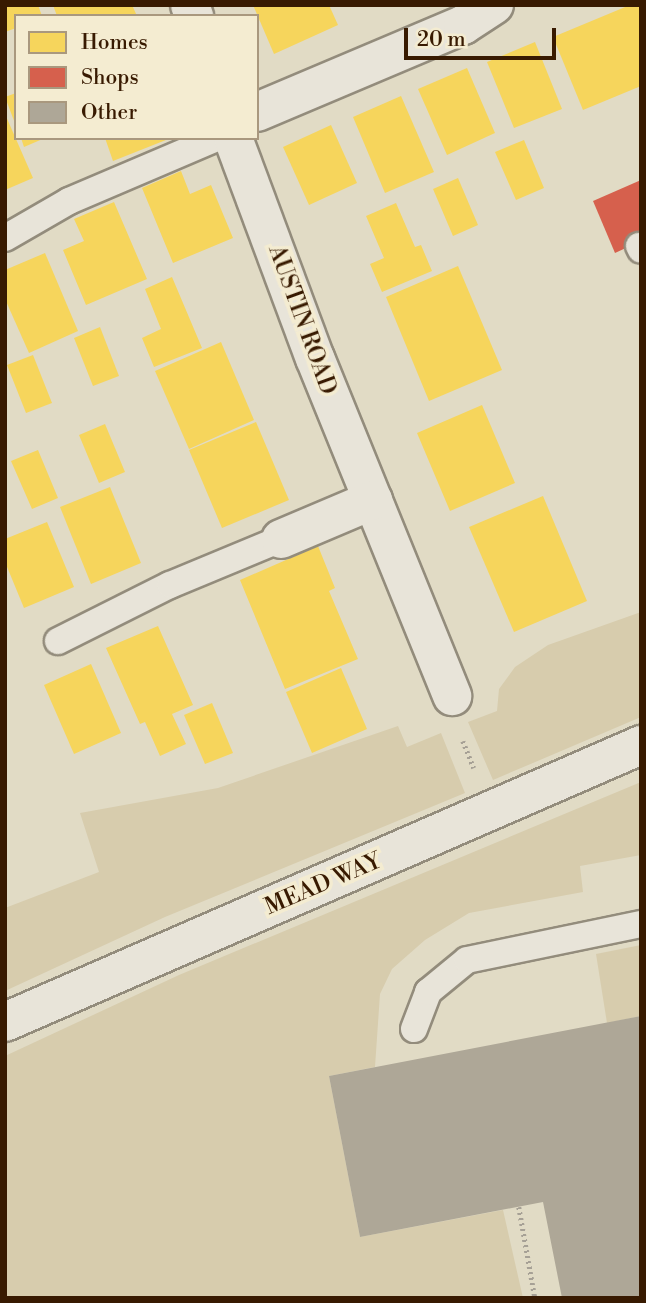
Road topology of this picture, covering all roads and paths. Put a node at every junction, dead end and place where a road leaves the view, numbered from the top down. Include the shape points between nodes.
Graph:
1 (494, 5) edge
2 (259, 111) edge
3 (212, 140) edge
4 (234, 140) edge
5 (5, 238) edge
6 (373, 500) junction
7 (281, 539) joint
8 (58, 641) dead end
9 (452, 696) joint
10 (641, 745) edge
11 (491, 811) junction
12 (641, 924) edge
13 (5, 1022) edge
14 (414, 1028) dead end
15 (519, 1207) dead end
16 (535, 1298) edge

1 - 2 street via 463,25
3 - 5 lane via 69,201
4 - 6 street, AUSTIN ROAD
6 - 7 street
6 - 9 street, AUSTIN ROAD
7 - 8 lane via 170,585
9 - 11 path via 463,740
10 - 11 street, MEAD WAY
11 - 13 street, MEAD WAY
12 - 14 lane via 474,957 428,992
15 - 16 path

